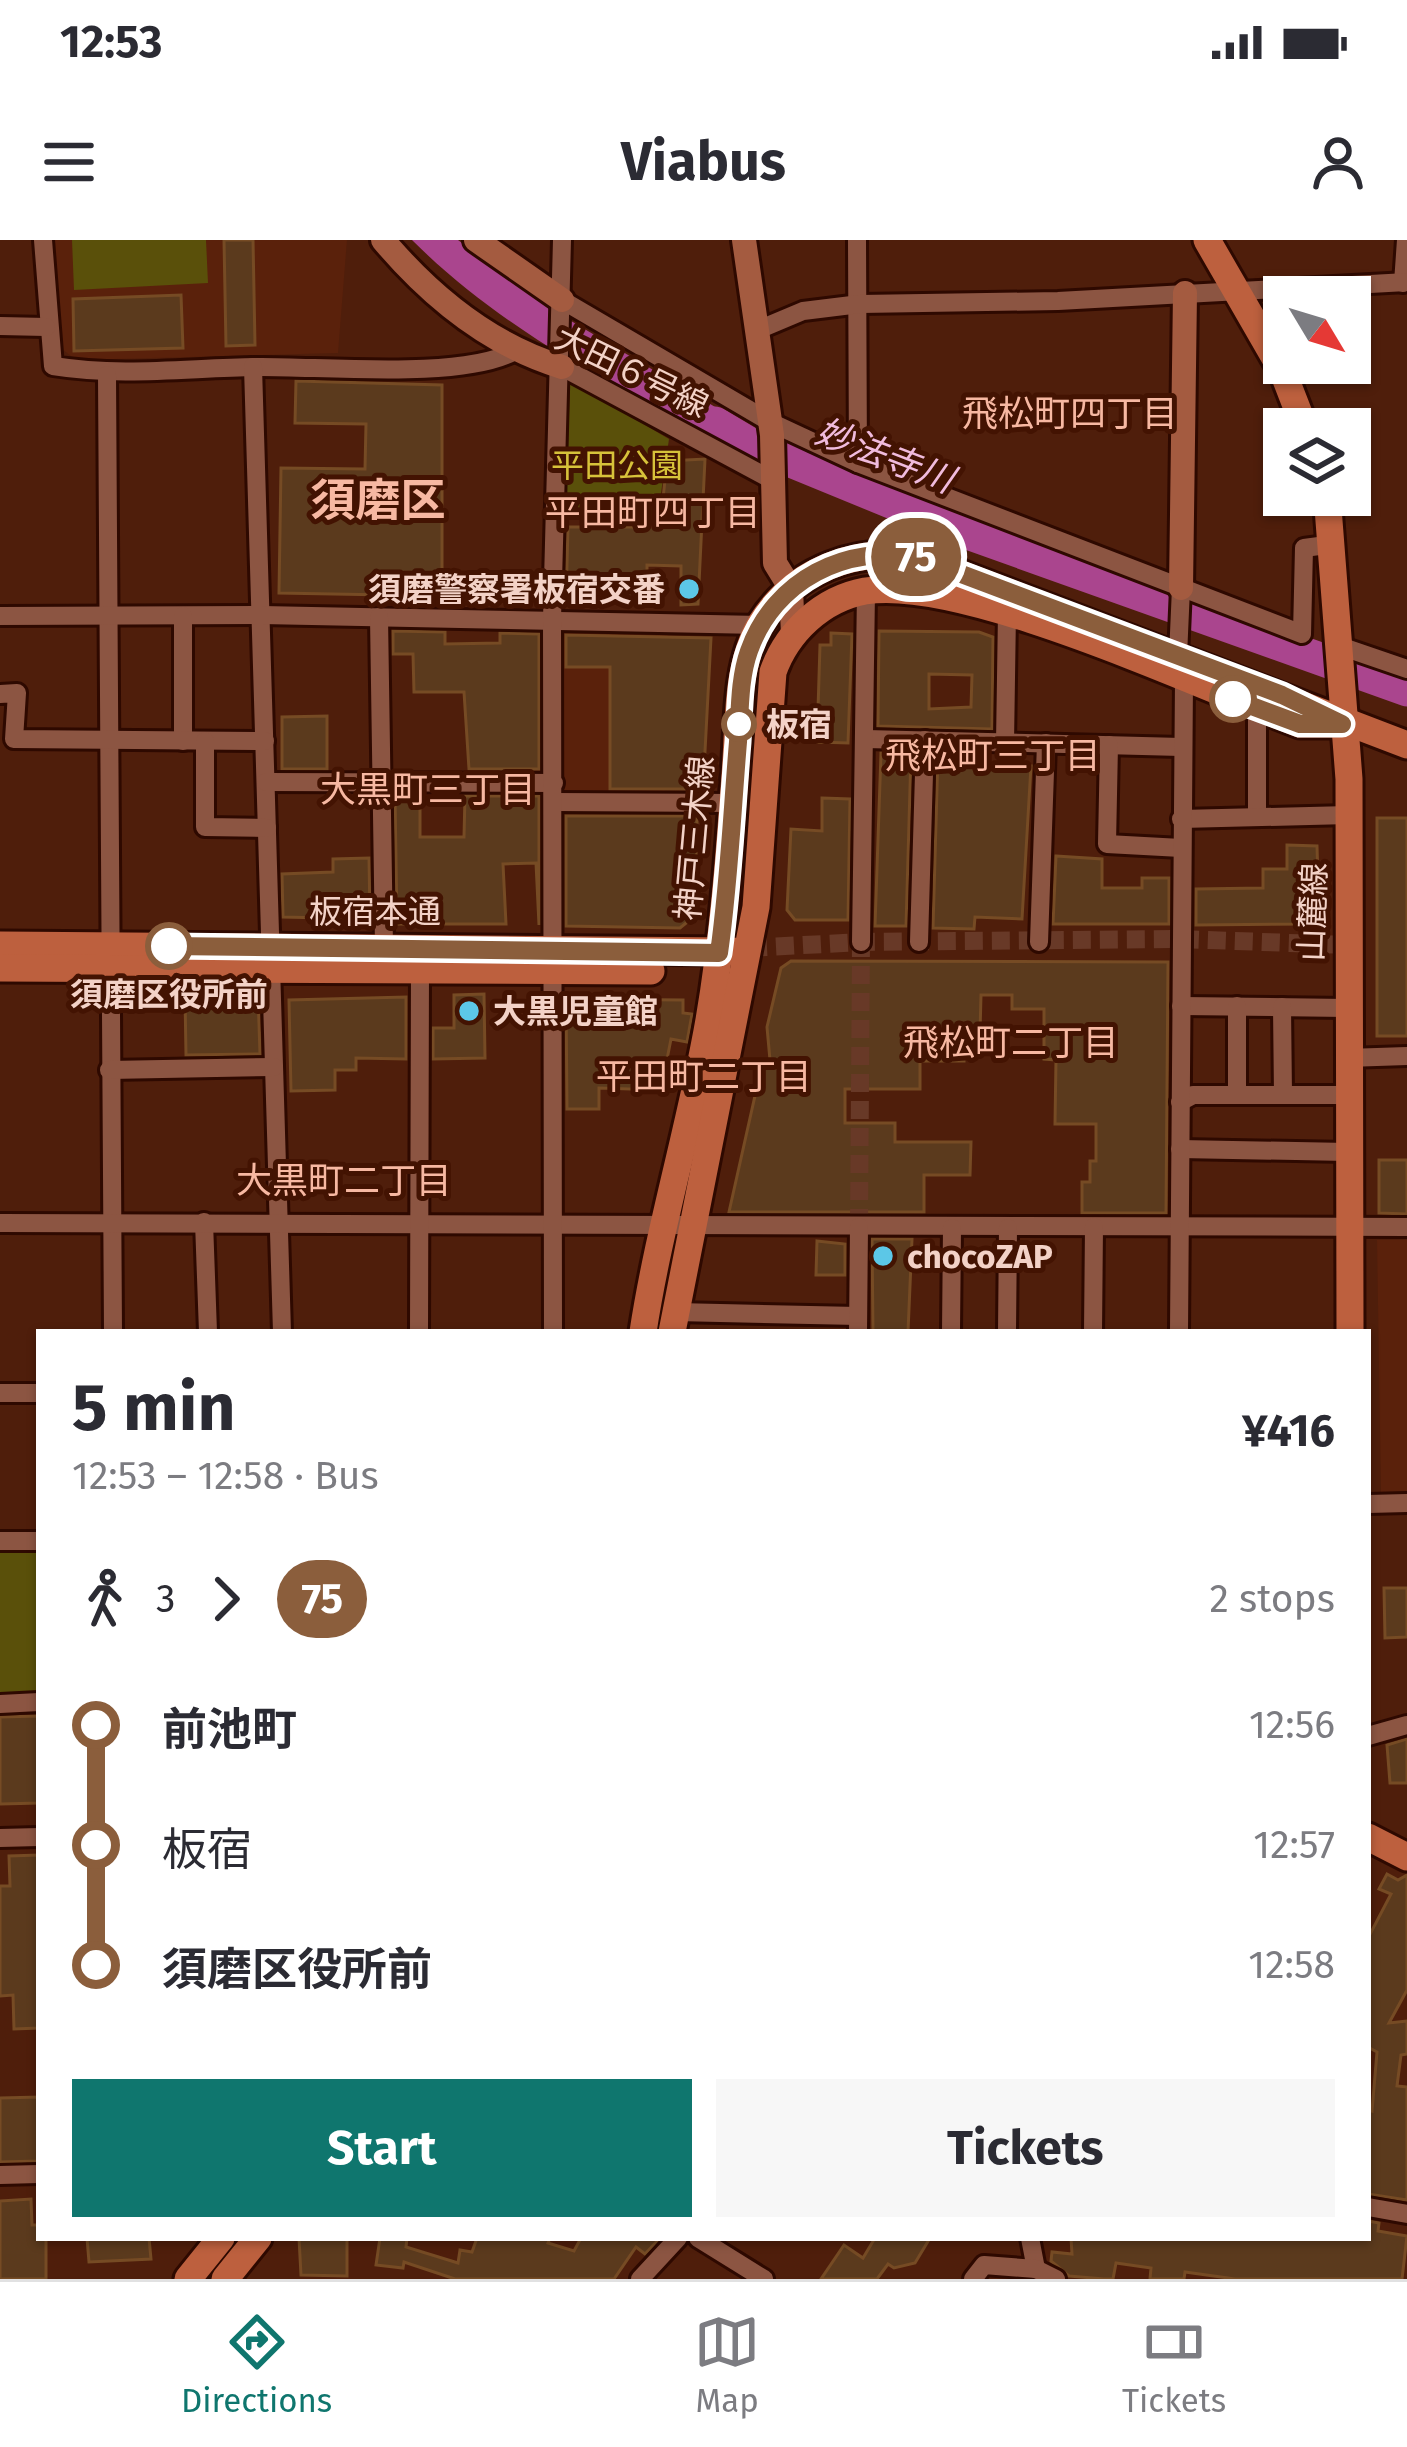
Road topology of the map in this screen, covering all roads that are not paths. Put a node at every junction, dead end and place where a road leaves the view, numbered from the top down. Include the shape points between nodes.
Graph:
1 (44, 240) edge
2 (383, 240) edge
3 (476, 240) edge
4 (562, 240) edge
5 (744, 240) edge
6 (857, 240) edge
7 (1207, 240) edge
8 (1406, 240) edge
9 (1405, 282) edge
10 (1233, 290) junction
11 (1185, 293) junction
12 (562, 300) junction
13 (860, 304) junction
14 (0, 326) edge
15 (46, 328) junction
16 (758, 330) junction
17 (512, 352) junction
18 (253, 367) junction
19 (562, 367) junction
20 (106, 375) junction
21 (1296, 408) edge
22 (771, 429) junction
23 (859, 463) junction
24 (774, 481) junction
25 (1330, 516) edge
26 (1334, 544) junction
27 (791, 589) junction
28 (1181, 594) junction
29 (855, 595) junction
30 (1006, 613) junction
31 (262, 615) junction
32 (0, 616) edge
33 (182, 616) junction
34 (380, 616) junction
35 (105, 617) junction
36 (552, 619) junction
37 (760, 625) junction
38 (793, 634) junction
39 (1337, 648) junction
40 (1180, 657) junction
41 (1407, 670) edge
42 (0, 694) edge
43 (1257, 708) junction
44 (1341, 711) junction
45 (866, 739) junction
46 (107, 740) junction
47 (183, 740) junction
48 (925, 740) junction
49 (205, 741) junction
50 (265, 741) junction
51 (1005, 743) junction
52 (1046, 743) junction
53 (1109, 745) junction
54 (1407, 745) edge
55 (1181, 747) junction
56 (266, 782) junction
57 (381, 782) junction
58 (554, 792) junction
59 (733, 803) junction
60 (1349, 815) junction
61 (1257, 817) junction
62 (1181, 819) junction
63 (267, 828) junction
64 (1181, 848) junction
65 (861, 942) tunnel mouth
66 (919, 942) dead end
67 (1039, 942) dead end
68 (0, 945) edge
69 (384, 946) junction
70 (109, 957) junction
71 (270, 958) junction
72 (552, 960) junction
73 (732, 961) junction
74 (0, 968) edge
75 (420, 970) junction
76 (1181, 1006) junction
77 (1237, 1006) junction
78 (1282, 1007) junction
79 (1347, 1007) junction
80 (1407, 1056) edge
81 (1347, 1058) junction
82 (274, 1067) junction
83 (109, 1070) junction
84 (1237, 1095) junction
85 (1283, 1095) junction
86 (1348, 1095) junction
87 (1180, 1102) junction
88 (1180, 1149) junction
89 (1348, 1152) junction
90 (111, 1221) junction
91 (205, 1222) junction
92 (0, 1223) edge
93 (280, 1223) junction
94 (551, 1224) junction
95 (418, 1225) junction
96 (1179, 1226) junction
97 (680, 1227) junction
98 (859, 1227) junction
99 (1094, 1227) junction
100 (1348, 1227) junction
101 (1407, 1227) edge
102 (952, 1228) junction
103 (1008, 1228) junction
104 (674, 1322) edge
105 (858, 1324) edge
106 (113, 1329) edge
107 (208, 1329) edge
108 (282, 1329) edge
109 (418, 1329) edge
110 (553, 1329) edge
111 (644, 1329) edge
112 (951, 1329) edge
113 (1007, 1329) edge
114 (1093, 1329) edge
115 (1179, 1329) edge
116 (1349, 1329) edge
117 (0, 1393) edge
118 (36, 1393) edge
119 (1407, 1503) edge
120 (1371, 1504) edge
121 (0, 1541) edge
122 (36, 1541) edge
123 (36, 1702) edge
124 (0, 1704) edge
125 (1407, 1725) edge
126 (1371, 1735) edge
127 (36, 1837) edge
128 (0, 1838) edge
129 (1371, 1839) edge
130 (1407, 1857) edge
131 (36, 2174) edge
132 (0, 2175) edge
133 (1371, 2208) edge
134 (1407, 2214) edge
135 (218, 2241) edge
136 (256, 2241) edge
137 (675, 2241) edge
138 (703, 2241) edge
139 (1031, 2241) edge
140 (1036, 2269) junction
141 (188, 2279) edge
142 (225, 2279) edge
143 (640, 2279) edge
144 (764, 2279) edge
145 (974, 2279) edge
146 (1056, 2279) edge

1 - 15 street
2 - 17 street, 大田６号線 via 438,296
3 - 12 street
4 - 12 street
5 - 16 street
6 - 13 street
7 - 10 main road
8 - 9 street
9 - 10 street
10 - 11 street
10 - 21 main road
11 - 13 street
11 - 28 street
12 - 19 street
12 - 22 street
13 - 16 street via 803,311
13 - 23 street
14 - 15 street
15 - 20 street via 53,367
16 - 22 street
17 - 18 street via 447,366
17 - 19 street, 大田６号線
18 - 20 street
18 - 31 street
19 - 24 street, 大田６号線
19 - 36 street
20 - 35 street
22 - 23 street
22 - 24 street
23 - 28 street
24 - 27 street via 776,563
25 - 26 main road, 山麓線
26 - 28 street via 1304,548 1302,634
26 - 39 main road, 山麓線
27 - 29 street
27 - 37 main road, 神戸三木線
27 - 38 street
27 - 40 main road, 神戸三木線 via 848,558 904,555
28 - 40 street
29 - 30 main road, 神戸三木線 via 917,592
29 - 38 main road
29 - 45 street
30 - 40 main road, 神戸三木線
30 - 51 street
31 - 33 street
31 - 34 street
31 - 50 street
32 - 35 street
33 - 35 street
33 - 47 street
34 - 36 street
34 - 57 street
35 - 46 street
36 - 37 street
36 - 58 street
37 - 59 main road, 神戸三木線 via 745,663
38 - 73 main road, 神戸三木線 via 771,686
39 - 41 street
39 - 44 main road, 山麓線
40 - 43 main road, 神戸三木線
40 - 44 main road, 神戸三木線
40 - 55 street
42 - 46 street via 17,693 14,739
43 - 44 main road, 神戸三木線 via 1300,724
43 - 61 street
44 - 54 main road, 神戸三木線
44 - 60 main road, 山麓線
45 - 48 street
45 - 65 street
46 - 47 street
46 - 70 street
47 - 49 street
48 - 51 street
48 - 66 street
49 - 50 street
49 - 63 street via 205,827
50 - 56 street
51 - 52 street
52 - 53 street
52 - 67 street
53 - 55 street
53 - 64 street via 1107,844
55 - 62 street
56 - 57 street
56 - 63 street
57 - 58 street
57 - 69 street
58 - 59 street
58 - 72 street
59 - 73 main road, 神戸三木線
60 - 61 street
60 - 79 main road, 山麓線
61 - 62 street
62 - 64 street
63 - 71 street
64 - 76 street
68 - 70 main road, 板宿本通
69 - 71 main road, 板宿本通
69 - 72 main road, 板宿本通
70 - 71 main road, 板宿本通
70 - 74 main road, 板宿本通
70 - 83 street
71 - 75 main road, 板宿本通
71 - 82 street
72 - 73 main road, 板宿本通
72 - 75 main road, 板宿本通
72 - 94 street
73 - 97 main road, 神戸三木線
75 - 95 street
76 - 77 street
76 - 87 street
77 - 78 street
77 - 84 street
78 - 79 street
78 - 85 street
79 - 81 main road, 山麓線
80 - 81 street
81 - 86 main road, 山麓線
82 - 83 street
82 - 93 street
83 - 90 street
84 - 85 street
84 - 87 street
85 - 86 street
86 - 89 main road, 山麓線
87 - 88 street
88 - 89 street
88 - 96 street
89 - 100 main road, 山麓線
90 - 91 street
90 - 92 street
90 - 106 street
91 - 93 street
91 - 107 street
93 - 95 street
93 - 108 street
94 - 95 street
94 - 97 street
94 - 110 street
95 - 109 street
96 - 99 street
96 - 100 street
96 - 115 street
97 - 98 street
97 - 104 main road, 神戸三木線
97 - 111 main road, 神戸三木線
98 - 102 street
98 - 105 street
99 - 103 street
99 - 114 street
100 - 101 street
100 - 116 main road, 山麓線
102 - 103 street
102 - 112 street
103 - 113 street
104 - 105 street
117 - 118 street
119 - 120 street
121 - 122 street
123 - 124 street
125 - 126 street
127 - 128 street
129 - 130 main road
131 - 132 street
133 - 134 street
135 - 141 main road
136 - 142 main road
137 - 143 street
138 - 144 street
139 - 140 street
140 - 145 street via 984,2265
140 - 146 street

